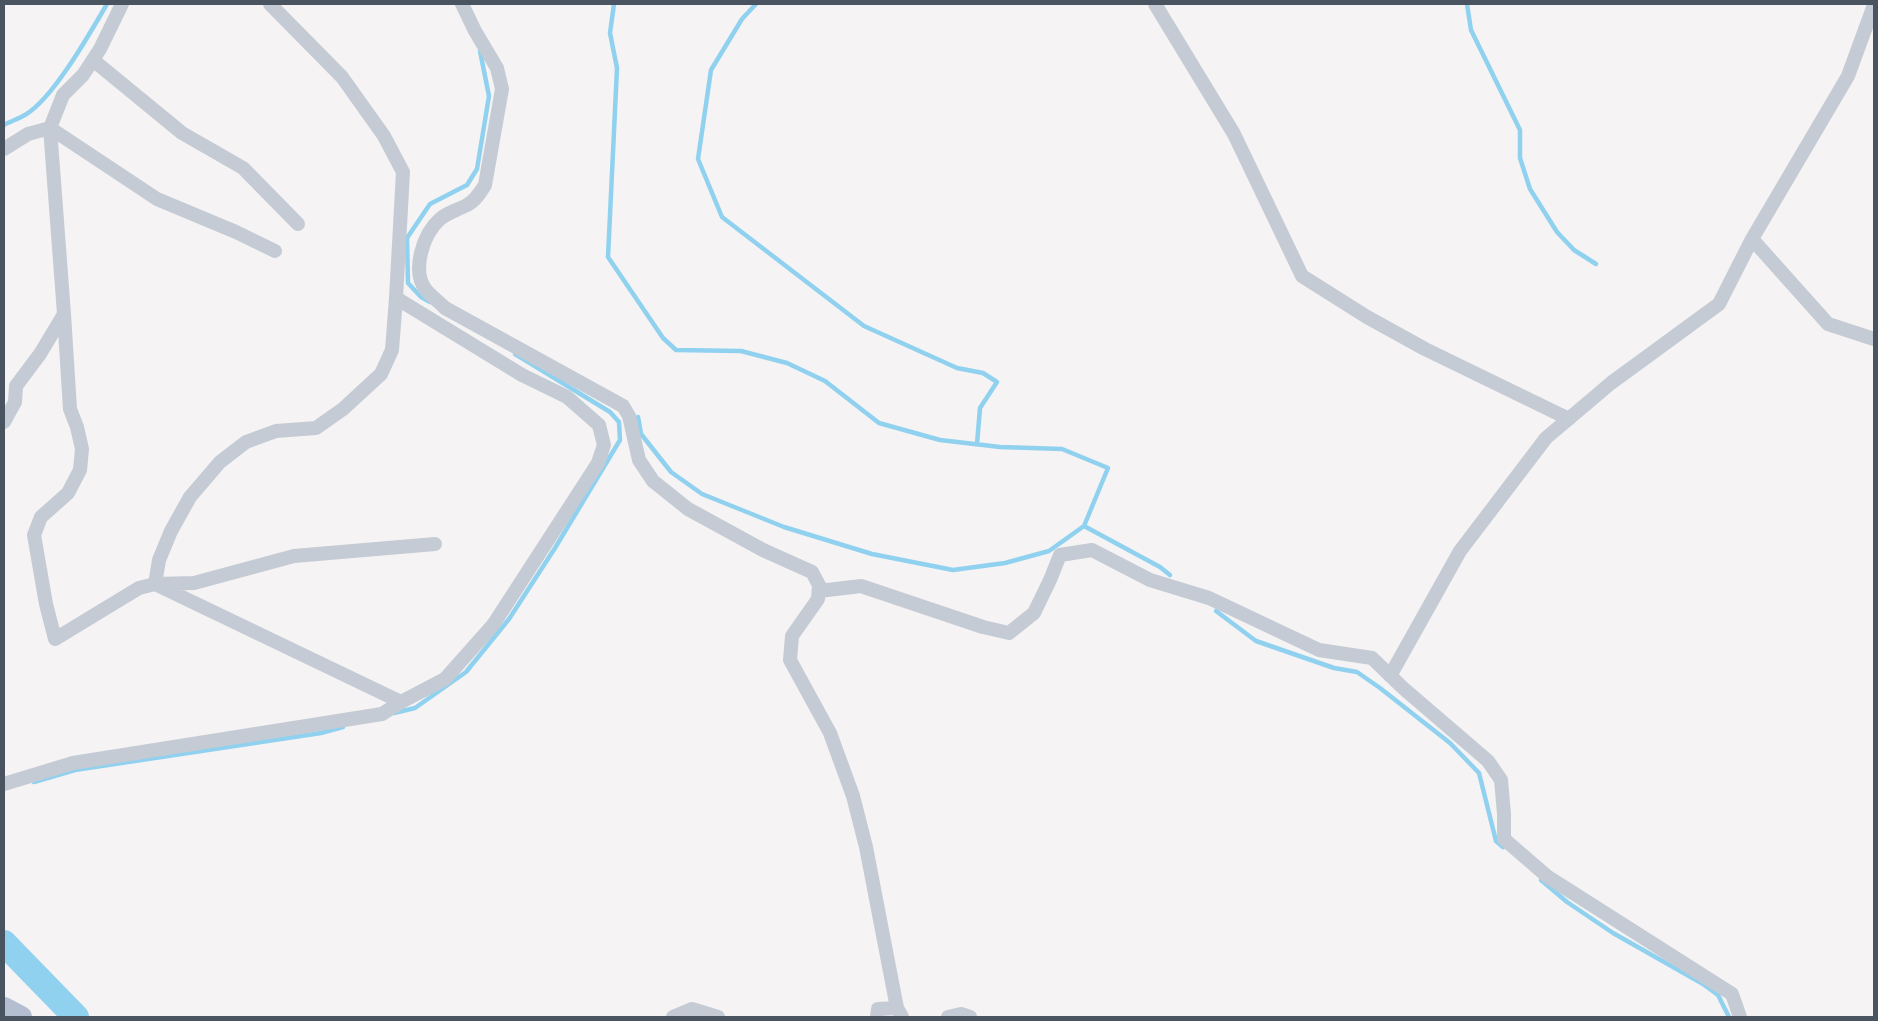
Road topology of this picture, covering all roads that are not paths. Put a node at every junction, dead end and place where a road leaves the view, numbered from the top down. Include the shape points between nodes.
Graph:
1 (122, 4) edge
2 (270, 4) edge
3 (462, 4) edge
4 (1155, 4) edge
5 (1874, 5) edge
6 (93, 60) junction
7 (50, 128) junction
8 (4, 149) edge
9 (298, 224) dead end
10 (1752, 239) junction
11 (276, 251) dead end
12 (396, 298) junction
13 (64, 314) junction
14 (1874, 339) edge
15 (1568, 419) junction
16 (4, 422) edge
17 (435, 544) dead end
18 (155, 584) junction
19 (819, 591) junction
20 (1390, 676) junction
21 (401, 702) junction
22 (4, 784) edge
23 (4, 1008) edge
24 (899, 1013) edge
25 (21, 1017) edge
26 (674, 1017) edge
27 (718, 1017) edge
28 (877, 1017) edge
29 (948, 1017) edge
30 (970, 1017) edge
31 (1740, 1017) edge

1 - 6 street
2 - 12 street via 342,77 384,136 403,172
3 - 19 street via 497,68 502,89 484,185 468,205 450,212 430,229 421,249 419,276 424,289 445,308 623,406 629,416 639,460 653,481 688,509 763,550 812,572
4 - 15 street via 1234,134 1302,276 1425,350
5 - 10 street via 1848,76
6 - 7 street via 63,95
6 - 9 street via 182,134 243,168
7 - 8 street via 28,134
7 - 11 street via 157,200
7 - 13 street
10 - 14 street via 1828,324
10 - 15 street via 1719,304 1611,383
12 - 18 street via 392,350 381,374 343,409 316,428 276,431 246,442 220,462 190,496 171,532
12 - 21 street via 522,375 567,397 599,425 604,445 598,463 493,625 445,679
13 - 16 street via 16,386 15,402
13 - 18 street via 70,409 82,449 80,470 68,493 41,517 34,535 55,639 139,588
15 - 20 street via 1546,438 1460,551
17 - 18 street via 294,556 194,583
18 - 21 street
19 - 20 street via 861,586 983,627 1009,632 1034,613 1060,555 1092,550 1150,580 1209,598 1318,650 1372,658
19 - 24 street via 818,599 792,636 790,660 830,732 853,796
20 - 31 street via 1488,761 1501,780 1504,839 1548,877 1732,994
21 - 22 street via 382,714 73,763
23 - 25 main road
24 - 28 street via 878,1009
26 - 27 street via 692,1009
29 - 30 street via 961,1014

